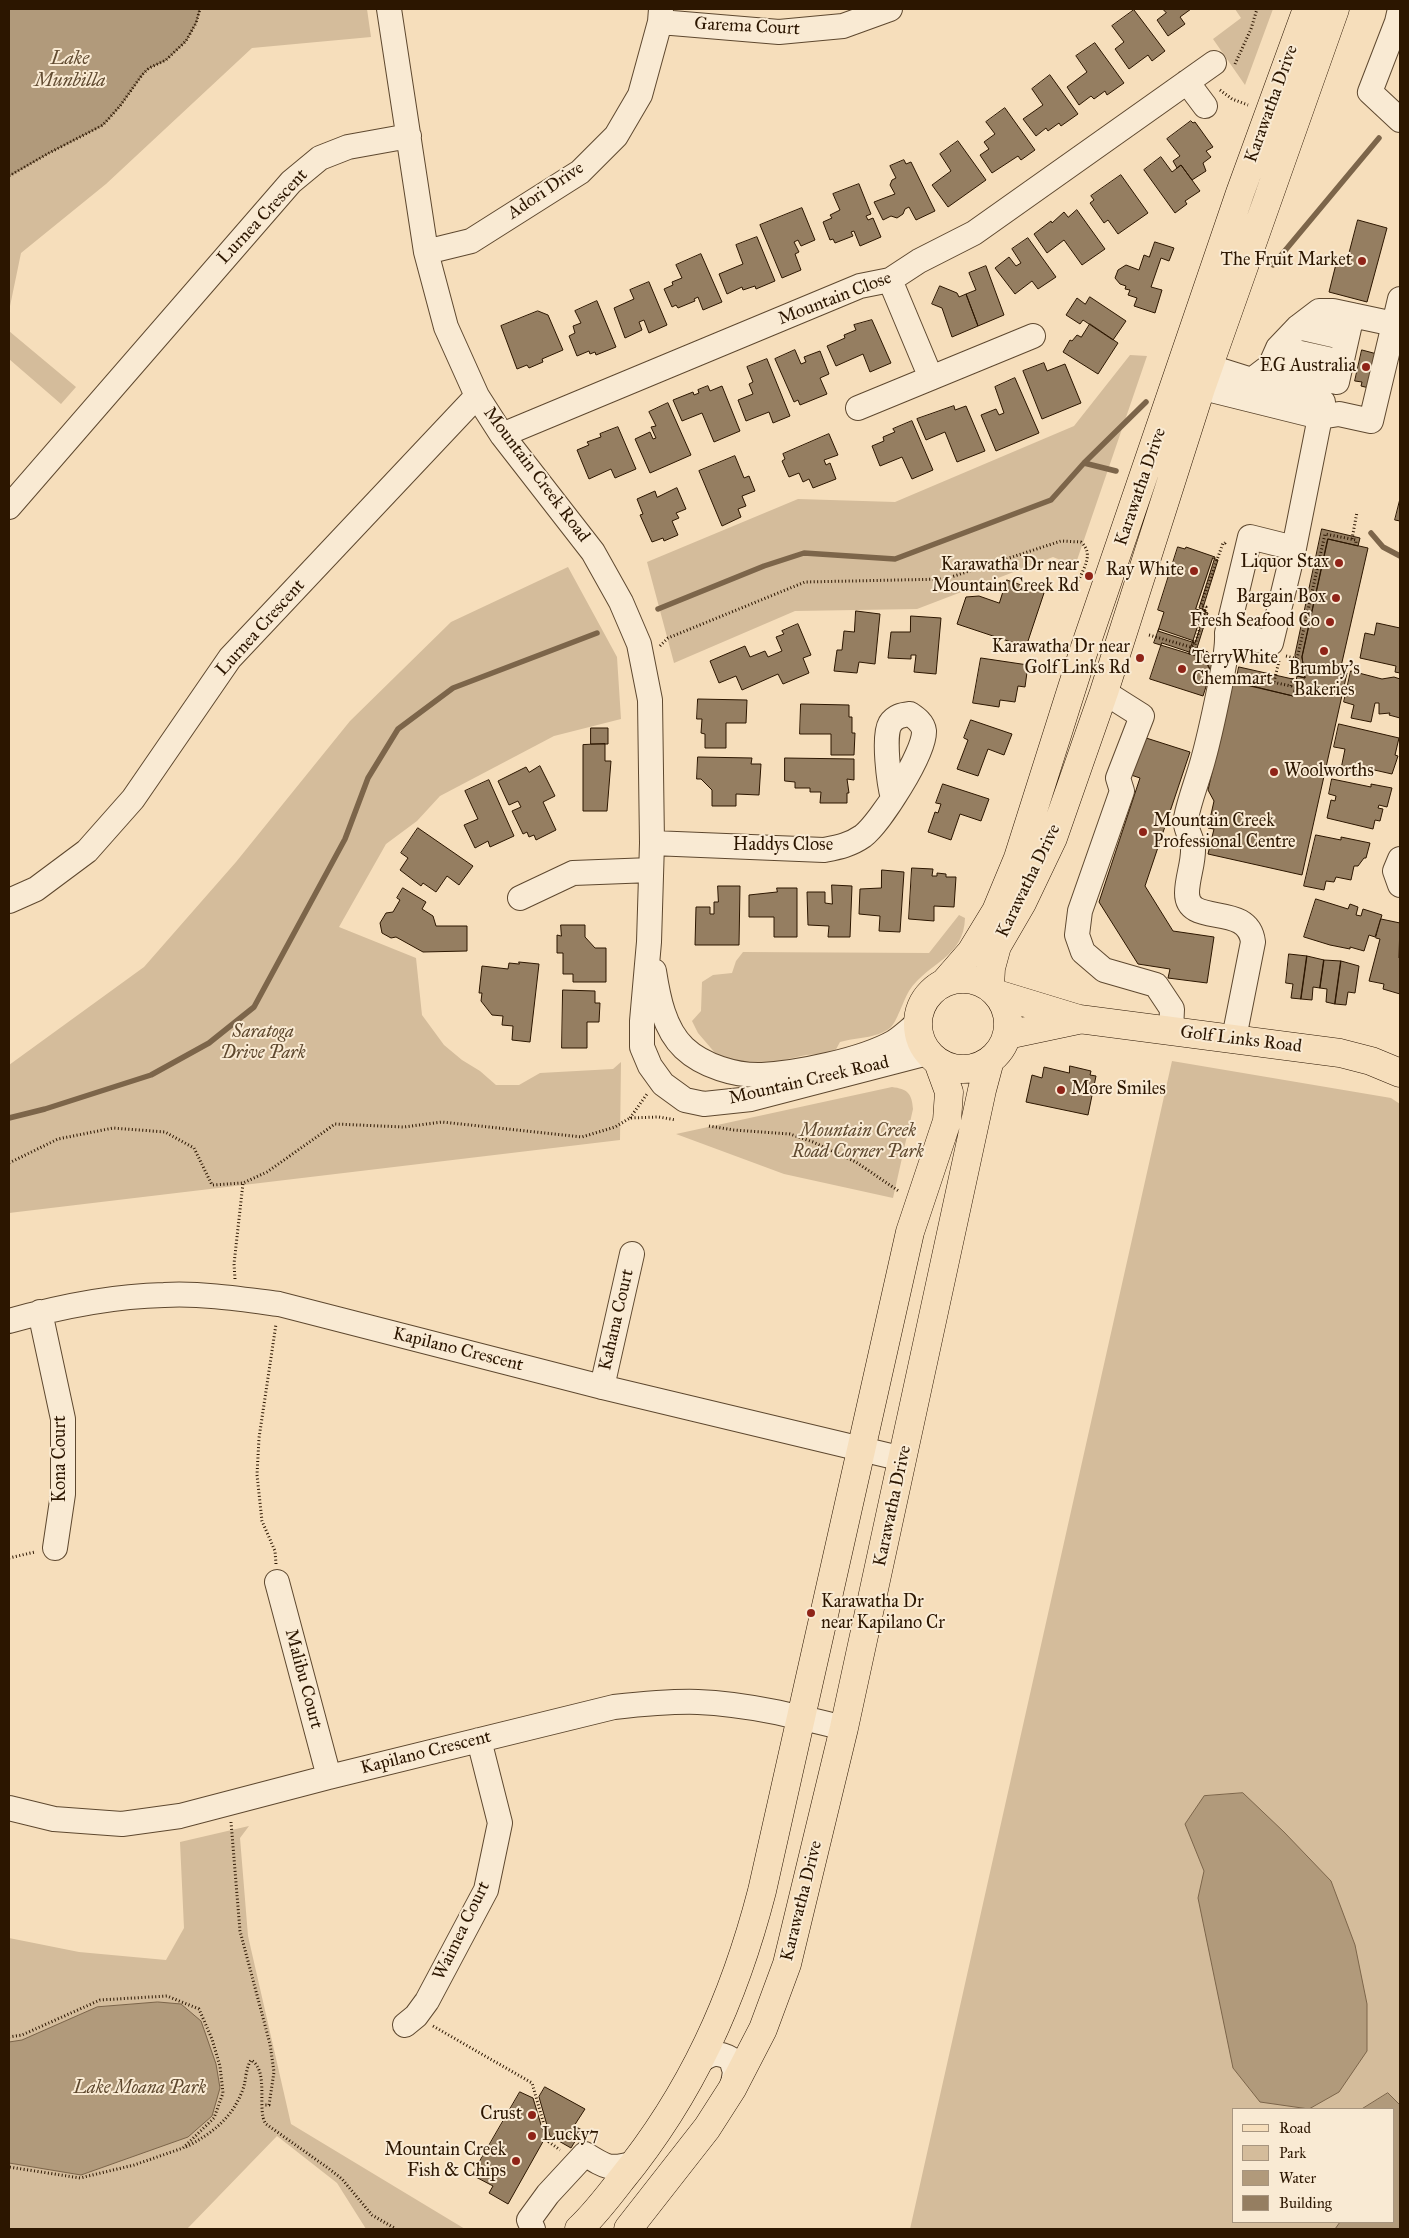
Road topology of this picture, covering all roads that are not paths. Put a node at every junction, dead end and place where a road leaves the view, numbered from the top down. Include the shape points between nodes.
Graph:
1 (389, 9) edge
2 (890, 9) edge
3 (1307, 9) edge
4 (1335, 9) edge
5 (1400, 9) edge
6 (660, 15) edge
7 (1222, 72) road end
8 (1187, 82) junction
9 (1205, 106) dead end
10 (1392, 113) edge
11 (409, 136) junction
12 (426, 252) junction
13 (890, 280) junction
14 (1400, 299) edge
15 (1352, 315) junction
16 (1394, 324) junction
17 (1298, 327) junction
18 (1033, 336) dead end
19 (1346, 338) junction
20 (1269, 370) junction
21 (1194, 371) junction
22 (931, 378) junction
23 (477, 396) junction
24 (858, 408) dead end
25 (1287, 408) junction
26 (1327, 411) junction
27 (502, 435) junction
28 (9, 507) edge
29 (1294, 548) junction
30 (1227, 633) junction
31 (1104, 692) junction
32 (893, 798) dead end
33 (652, 843) junction
34 (1400, 859) edge
35 (651, 870) junction
36 (1400, 885) edge
37 (520, 898) dead end
38 (9, 901) edge
39 (649, 942) junction
40 (944, 983) junction
41 (994, 991) junction
42 (1079, 1019) junction
43 (918, 1023) junction
44 (1171, 1031) junction
45 (1007, 1035) junction
46 (1234, 1038) junction
47 (933, 1057) junction
48 (990, 1060) junction
49 (1400, 1073) edge
50 (632, 1254) dead end
51 (40, 1312) junction
52 (9, 1321) edge
53 (602, 1387) junction
54 (861, 1448) junction
55 (903, 1459) junction
56 (55, 1548) road end
57 (277, 1582) road end
58 (802, 1717) junction
59 (844, 1728) junction
60 (480, 1740) junction
61 (329, 1777) junction
62 (9, 1808) edge
63 (410, 2020) road end
64 (699, 2062) junction
65 (732, 2089) junction
66 (635, 2163) junction
67 (582, 2228) edge
68 (533, 2229) edge
69 (628, 2229) edge

1 - 11 street, Mountain Creek Road
2 - 6 street, Garema Court via 843,26 779,32
3 - 21 main road, Karawatha Drive via 1196,323
4 - 21 main road, Karawatha Drive via 1240,276
5 - 10 street via 1370,92
6 - 12 street, Adori Drive via 640,95 616,136 580,172 471,241
7 - 8 street, Mountain Close
8 - 9 street
8 - 13 street, Mountain Close via 974,233
11 - 12 street, Mountain Creek Road
11 - 28 street, Lurnea Crescent via 348,147 320,158 291,182
12 - 23 street, Mountain Creek Road via 446,327
13 - 22 street
13 - 27 street, Mountain Close via 860,286
14 - 16 street
15 - 16 street
15 - 17 street via 1318,311
15 - 19 street
16 - 26 street via 1371,421
17 - 19 street
17 - 20 street
18 - 22 street
19 - 20 street via 1337,382
20 - 21 street
20 - 25 street
20 - 26 street
21 - 25 street
21 - 31 main road, Karawatha Drive
21 - 40 main road, Karawatha Drive via 1084,653 1018,858 996,911 971,952
22 - 24 street
23 - 27 street, Mountain Creek Road
23 - 38 street, Lurnea Crescent via 230,658 133,799 87,852 36,889
25 - 26 street
26 - 29 street
27 - 33 street, Mountain Creek Road via 593,552 621,602 638,644 650,700
29 - 30 street via 1272,643
29 - 30 street via 1250,537
30 - 46 street via 1227,652 1211,730 1185,821 1201,838 1193,848 1188,900 1204,912 1238,920 1252,935
31 - 41 main road, Karawatha Drive via 1053,838 997,946 991,968
31 - 44 street via 1142,716 1118,778 1122,792 1080,911 1077,935 1083,952 1104,970 1156,985 1172,1009
32 - 33 street, Haddys Close via 876,824 848,846 824,850
33 - 35 street, Mountain Creek Road
34 - 36 street via 1395,871
35 - 37 street via 573,873
35 - 39 street, Mountain Creek Road
39 - 43 street, Mountain Creek Road via 659,998 670,1028 684,1048 704,1062 728,1071 761,1075 837,1064 894,1042
39 - 47 street, Mountain Creek Road via 642,1047 662,1084 685,1100 704,1104 751,1099
40 - 41 main road via 968,979
40 - 43 main road via 926,1000
41 - 42 main road, Golf Links Road
41 - 45 main road via 1005,1006
42 - 44 main road, Golf Links Road
42 - 45 main road, Golf Links Road
43 - 47 main road via 923,1044
44 - 46 main road, Golf Links Road
45 - 48 main road via 1001,1049
46 - 49 main road, Golf Links Road via 1340,1053
47 - 48 main road via 951,1068 964,1069 978,1067
47 - 54 main road via 950,1092 948,1121 910,1232
48 - 55 main road, Karawatha Drive
50 - 53 street, Kahana Court
51 - 52 street, Kapilano Crescent
51 - 53 street, Kapilano Crescent via 164,1295 236,1298 279,1304
51 - 56 street, Kona Court via 63,1419 63,1494
53 - 54 street, Kapilano Crescent
54 - 55 street, Kapilano Crescent
54 - 58 main road
55 - 59 main road, Karawatha Drive
57 - 61 street, Malibu Court
58 - 59 street, Kapilano Crescent
58 - 60 street, Kapilano Crescent via 697,1702 649,1704 614,1707
58 - 64 main road via 749,1943 732,1992
59 - 65 main road, Karawatha Drive via 787,1964 763,2029
60 - 61 street, Kapilano Crescent
60 - 63 street, Waimea Court via 500,1823 486,1890 427,2001
61 - 62 street, Kapilano Crescent via 180,1816 122,1824 54,1819
64 - 65 street via 709,2054 723,2054 731,2059 735,2072
64 - 66 main road via 671,2112
65 - 69 main road, Karawatha Drive via 707,2128
66 - 67 main road
66 - 68 street via 617,2168 605,2167 586,2154 548,2194 529,2220

